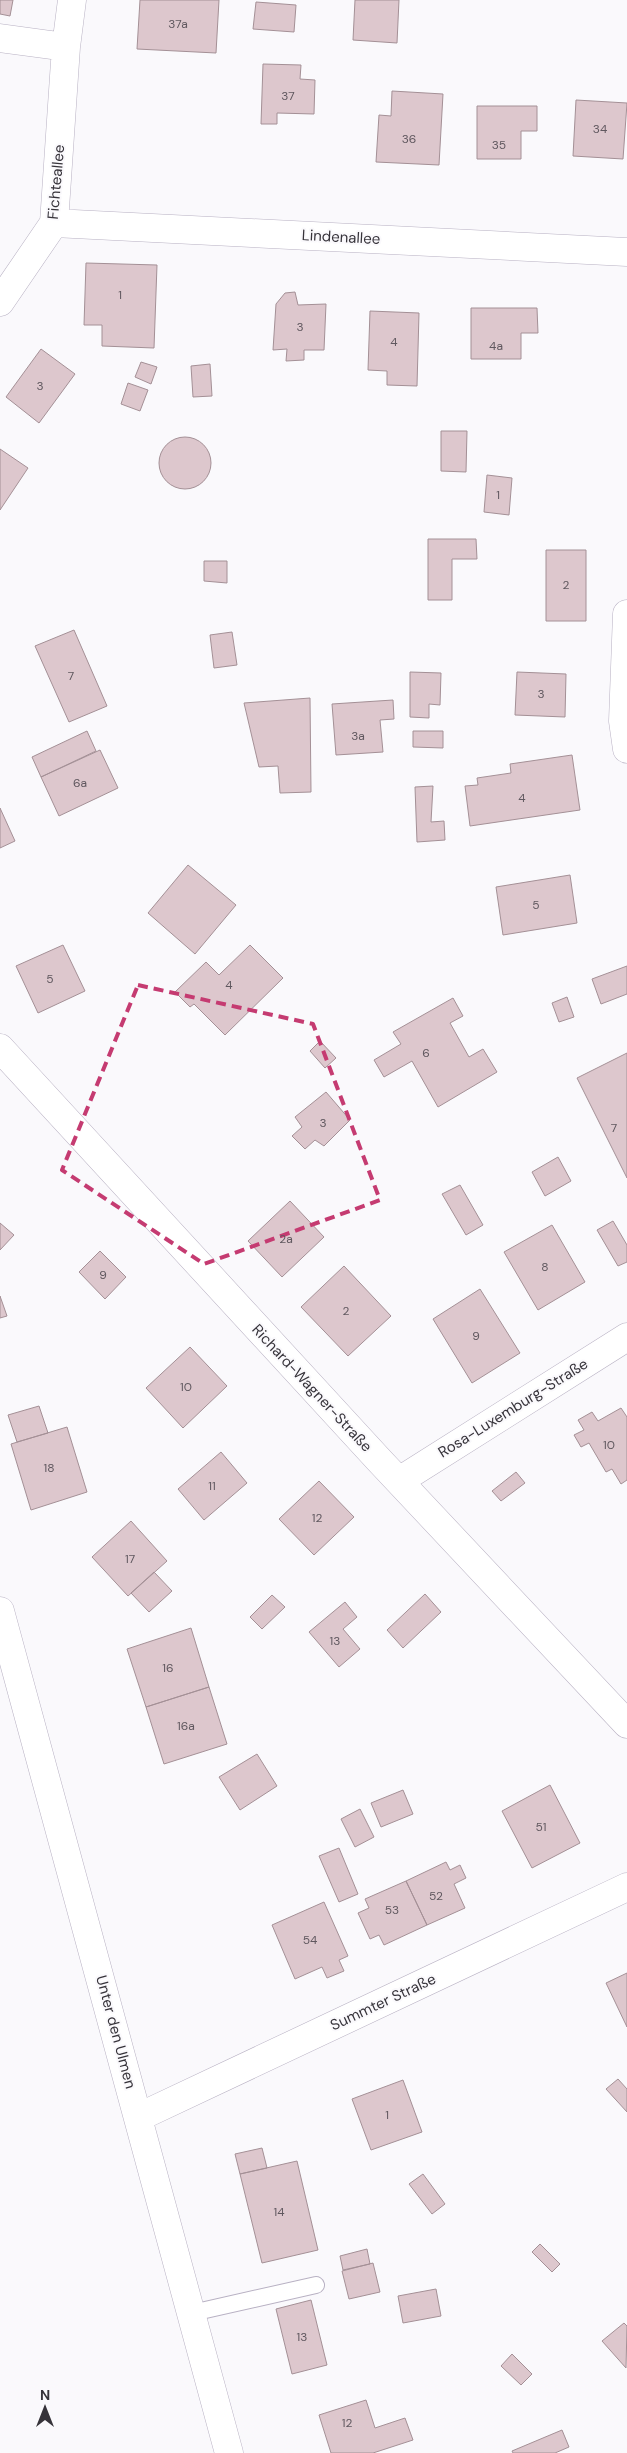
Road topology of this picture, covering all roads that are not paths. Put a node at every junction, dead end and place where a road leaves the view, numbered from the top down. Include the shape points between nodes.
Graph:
1 (72, 0) edge
2 (0, 38) edge
3 (66, 47) junction
4 (54, 223) junction
5 (627, 252) edge
6 (0, 302) edge
7 (627, 614) edge
8 (627, 749) edge
9 (0, 1048) edge
10 (627, 1337) edge
11 (399, 1481) junction
12 (0, 1611) edge
13 (627, 1724) edge
14 (627, 1887) edge
15 (140, 2118) junction
16 (316, 2285) dead end
17 (192, 2313) junction
18 (229, 2453) edge

1 - 3 street, Fichteallee
2 - 3 street
3 - 4 street, Fichteallee
4 - 5 street, Lindenallee
4 - 6 street, Fichteallee
7 - 8 street via 623,721
9 - 11 street, Richard-Wagner-Straße
10 - 11 street, Rosa-Luxemburg-Straße
11 - 13 street, Richard-Wagner-Straße
12 - 15 street, Unter den Ulmen
14 - 15 street, Summter Straße
15 - 17 street, Unter den Ulmen
16 - 17 lane
17 - 18 street, Unter den Ulmen

